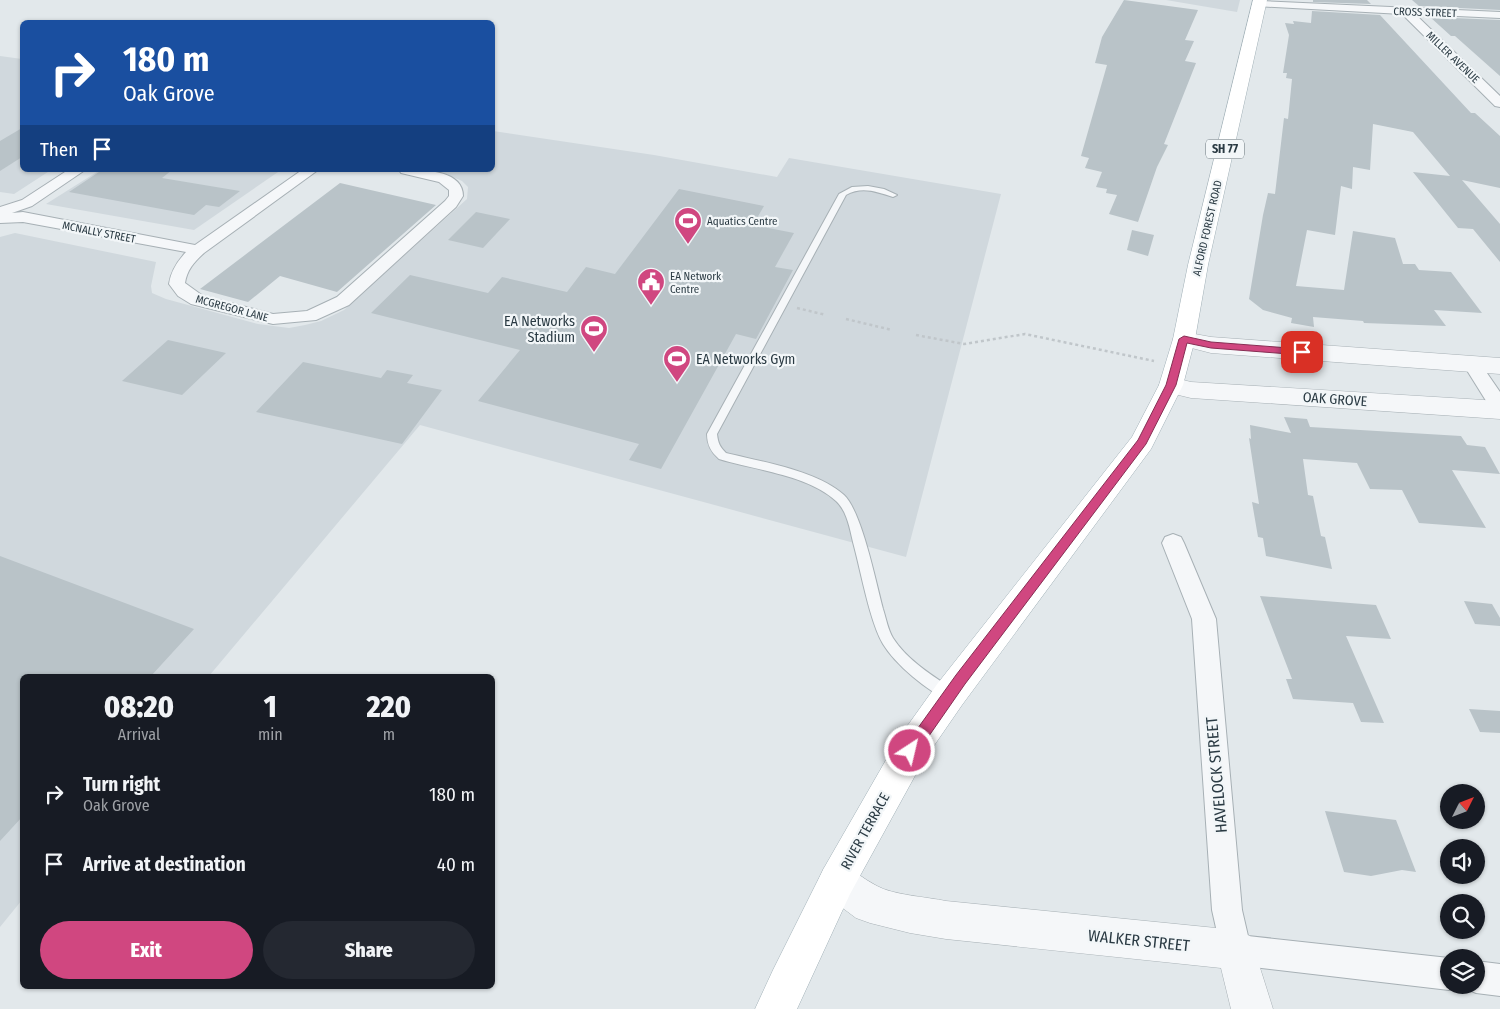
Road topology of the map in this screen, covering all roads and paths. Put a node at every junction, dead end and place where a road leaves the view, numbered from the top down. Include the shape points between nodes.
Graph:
1 (1260, 2) edge
2 (1406, 12) junction
3 (1500, 15) edge
4 (1500, 103) edge
5 (75, 172) edge
6 (308, 172) edge
7 (414, 172) edge
8 (893, 195) dead end
9 (0, 212) edge
10 (0, 218) edge
11 (198, 250) junction
12 (795, 308) dead end
13 (826, 315) dead end
14 (846, 319) dead end
15 (892, 330) dead end
16 (916, 335) dead end
17 (1184, 339) junction
18 (1472, 364) junction
19 (1500, 366) edge
20 (1174, 375) junction
21 (1500, 408) edge
22 (1173, 543) dead end
23 (950, 694) junction
24 (837, 881) junction
25 (1236, 950) junction
26 (1440, 973) edge
27 (1485, 978) edge
28 (1500, 980) edge
29 (776, 1009) edge
30 (1252, 1009) edge

1 - 2 street, CROSS STREET
1 - 17 main road, ALFORD FOREST ROAD / SH 77 via 1198,265
2 - 3 street, CROSS STREET
2 - 4 street, MILLER AVENUE
5 - 9 street via 27,204
6 - 11 street, MCGREGOR LANE
7 - 11 street, MCGREGOR LANE via 444,179 456,188 451,204 350,295 310,316 274,319 197,300 177,284 183,264
8 - 23 lane via 857,188 842,194 712,434 712,441 715,450 723,456 804,479 838,496 854,523 888,641 922,676
10 - 11 street, MCNALLY STREET via 23,217
12 - 13 path
14 - 15 path
16 - 20 path via 970,344 1025,334
17 - 18 street via 1211,345
17 - 20 main road, RIVER TERRACE / SH 77
18 - 19 street
18 - 21 street
20 - 21 street, OAK GROVE via 1190,390
20 - 23 main road, RIVER TERRACE / SH 77 via 1142,442
22 - 25 street, HAVELOCK STREET via 1204,619 1227,910
23 - 24 main road, RIVER TERRACE / SH 77 via 910,751
24 - 25 street, WALKER STREET via 870,904 910,914
24 - 29 main road, RIVER TERRACE / SH 77
25 - 26 street, WALKER STREET
25 - 30 street, HAVELOCK STREET
27 - 28 street

